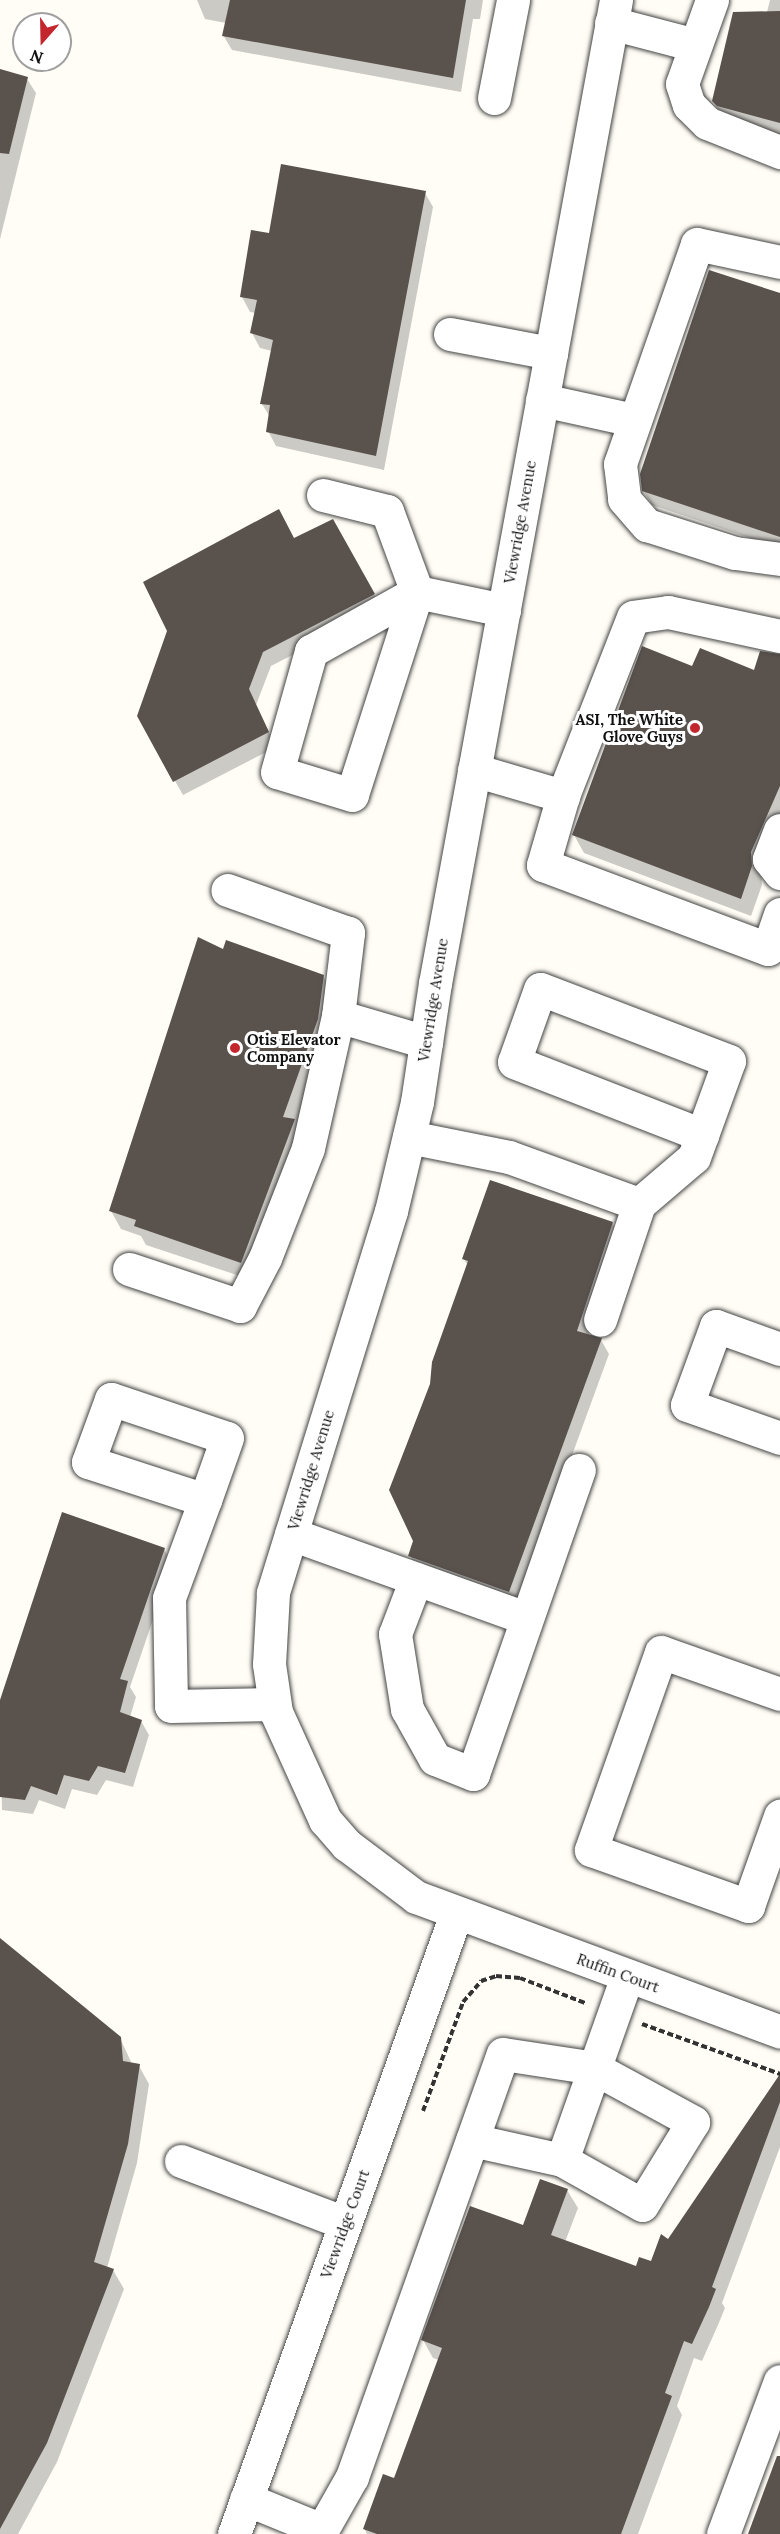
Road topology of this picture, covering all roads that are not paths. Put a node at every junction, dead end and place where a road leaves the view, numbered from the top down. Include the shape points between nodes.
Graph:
1 (513, 0) edge
2 (712, 0) edge
3 (614, 11) edge
4 (695, 45) junction
5 (494, 98) dead end
6 (780, 152) edge
7 (780, 262) edge
8 (450, 334) dead end
9 (551, 353) junction
10 (542, 400) junction
11 (634, 420) junction
12 (322, 495) dead end
13 (780, 559) edge
14 (417, 592) junction
15 (504, 610) junction
16 (780, 636) edge
17 (474, 770) junction
18 (563, 796) junction
19 (780, 830) edge
20 (780, 873) edge
21 (227, 890) dead end
22 (780, 914) edge
23 (338, 1016) junction
24 (426, 1042) junction
25 (702, 1134) junction
26 (409, 1137) junction
27 (639, 1204) junction
28 (129, 1269) dead end
29 (600, 1320) dead end
30 (780, 1349) edge
31 (780, 1438) edge
32 (579, 1470) dead end
33 (205, 1500) dead end
34 (291, 1534) junction
35 (416, 1579) junction
36 (526, 1618) junction
37 (780, 1694) edge
38 (274, 1704) junction
39 (780, 1816) edge
40 (456, 1914) junction
41 (627, 1976) junction
42 (780, 2032) edge
43 (594, 2068) junction
44 (472, 2140) junction
45 (562, 2160) junction
46 (181, 2161) dead end
47 (345, 2223) junction
48 (780, 2381) edge
49 (246, 2499) junction
50 (234, 2534) edge
51 (723, 2534) edge

1 - 5 street
2 - 4 street
3 - 4 street
3 - 9 street, Viewridge Avenue
4 - 6 street via 682,84 689,105 707,123
7 - 11 street via 697,244
8 - 9 street
9 - 10 street, Viewridge Avenue
10 - 11 street
10 - 15 street, Viewridge Avenue
11 - 13 street via 620,464 624,499 647,525 735,553
12 - 14 street via 387,511
14 - 14 street via 352,795 277,772 311,651
14 - 15 street
15 - 17 street, Viewridge Avenue
16 - 18 street via 668,612 633,617
17 - 18 street
17 - 24 street, Viewridge Avenue
18 - 22 street via 543,866 768,949
19 - 20 street via 769,859
21 - 23 street via 348,933
23 - 24 street
23 - 28 street via 308,1148 265,1258 240,1306
24 - 26 street, Viewridge Avenue
25 - 25 street via 729,1061 540,989 514,1062
25 - 27 street via 693,1157
26 - 27 street via 509,1157
26 - 34 street, Viewridge Avenue via 391,1211
27 - 29 street
30 - 31 street via 716,1326 687,1405
32 - 36 street
33 - 38 street via 169,1598 171,1706
34 - 35 street
34 - 38 street, Viewridge Avenue via 273,1593 269,1664
35 - 36 street
35 - 36 street via 395,1634 407,1709 435,1759 473,1774
37 - 39 street via 661,1652 591,1850 748,1906
38 - 40 street, Viewridge Avenue via 325,1820 347,1845 416,1897
40 - 41 street, Ruffin Court
40 - 47 street, Viewridge Court
41 - 42 street, Ruffin Court
41 - 43 street
43 - 44 street via 503,2054
43 - 45 street
43 - 45 street via 693,2122 642,2205
44 - 45 street
44 - 49 street via 352,2477 322,2530
46 - 47 street
47 - 49 street, Viewridge Court
48 - 51 street
49 - 50 street, Viewridge Court

